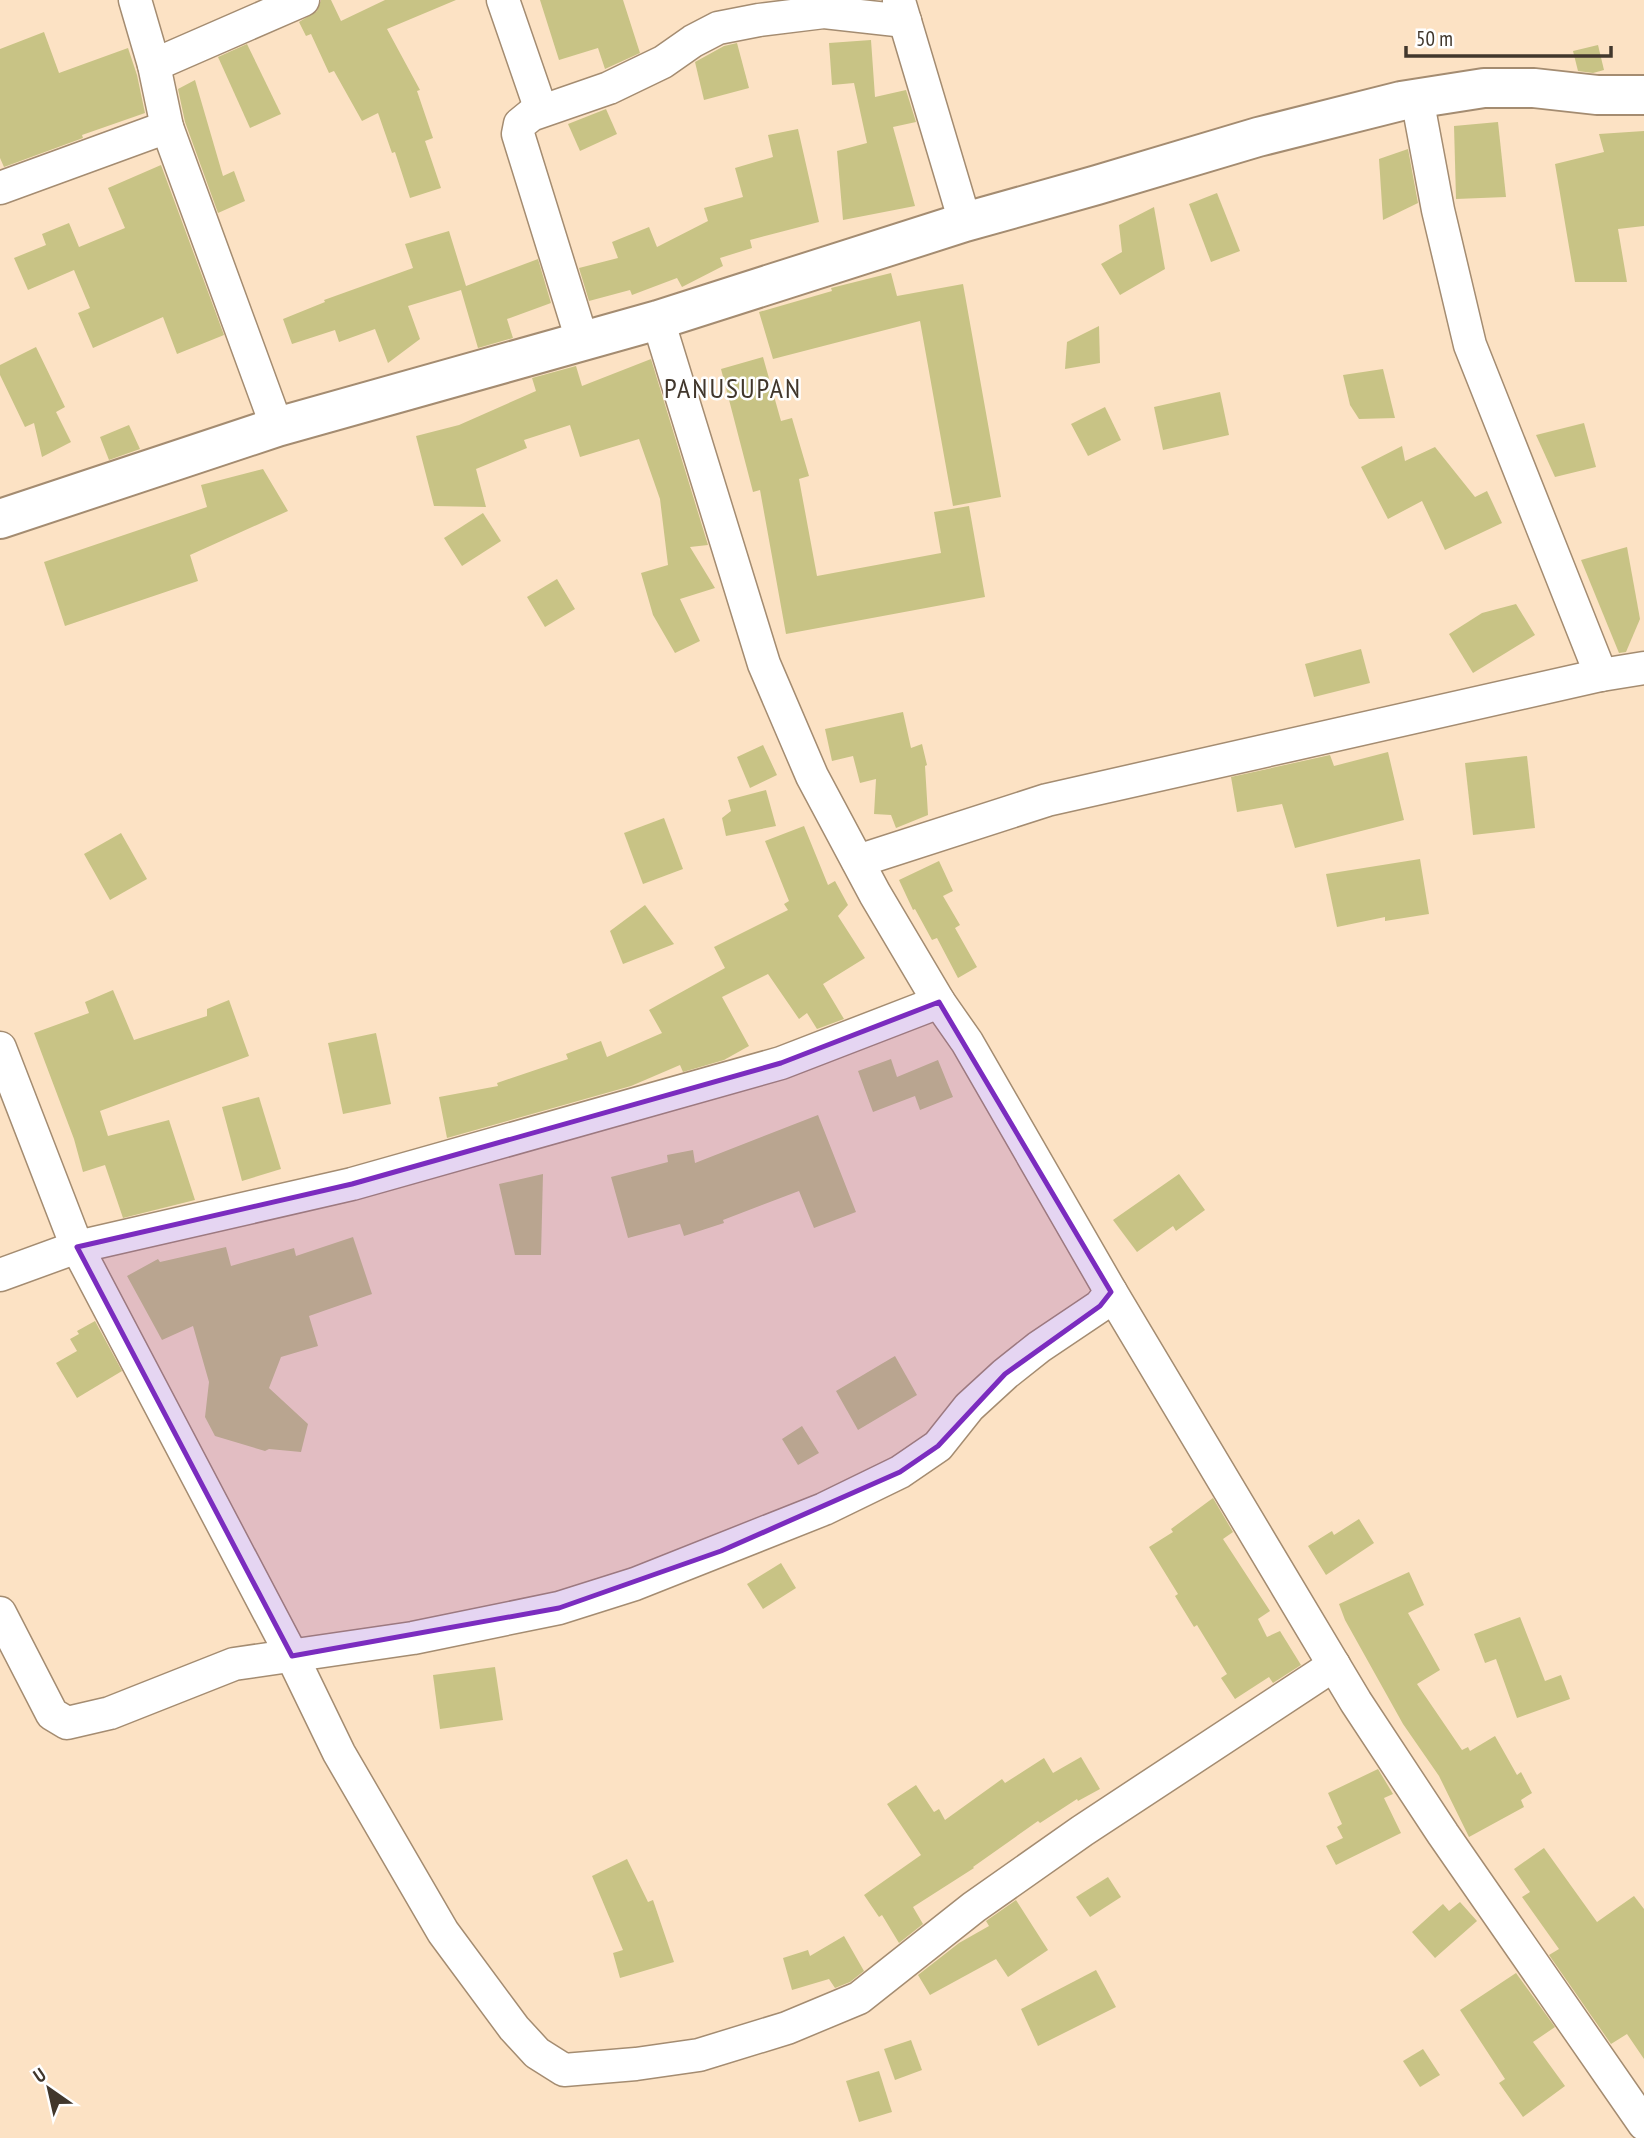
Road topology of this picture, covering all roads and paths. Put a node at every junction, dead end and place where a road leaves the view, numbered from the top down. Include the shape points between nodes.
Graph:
1 (135, 0) edge
2 (303, 0) edge
3 (503, 0) edge
4 (902, 11) edge
5 (154, 65) junction
6 (1644, 95) edge
7 (1417, 98) junction
8 (541, 110) junction
9 (167, 127) junction
10 (0, 188) edge
11 (965, 222) junction
12 (658, 320) junction
13 (582, 340) junction
14 (277, 428) junction
15 (0, 519) edge
16 (1644, 668) edge
17 (1601, 675) junction
18 (858, 862) junction
19 (939, 1002) junction
20 (0, 1048) edge
21 (77, 1247) junction
22 (0, 1275) edge
23 (1111, 1292) junction
24 (0, 1613) edge
25 (292, 1656) junction
26 (1334, 1665) junction
27 (1644, 2124) edge

1 - 5 street
2 - 5 street
3 - 8 street
4 - 8 street via 824,12 718,28 609,88
4 - 11 street
5 - 9 street
6 - 7 street via 1484,88
7 - 11 street via 1258,136
7 - 17 street via 1470,345
8 - 13 street via 524,119 518,134
9 - 10 street
9 - 14 street
11 - 12 street
12 - 13 street
12 - 18 street via 764,664 811,776
13 - 14 street
14 - 15 street
16 - 17 street
17 - 18 street via 1047,800
18 - 19 street
19 - 21 street via 767,1067 352,1184
19 - 23 street via 967,1042
20 - 21 street
21 - 22 street
21 - 25 street
23 - 25 street via 1100,1306 1005,1374 969,1407 938,1446 900,1472 824,1510 635,1584 559,1608 413,1638
23 - 26 street
24 - 25 street via 52,1714 67,1723 110,1713 234,1664
25 - 26 street via 339,1753 443,1932 514,2028 537,2053 564,2070 699,2055 787,2028 859,1998 974,1907 1082,1831
26 - 27 street via 1443,1834

